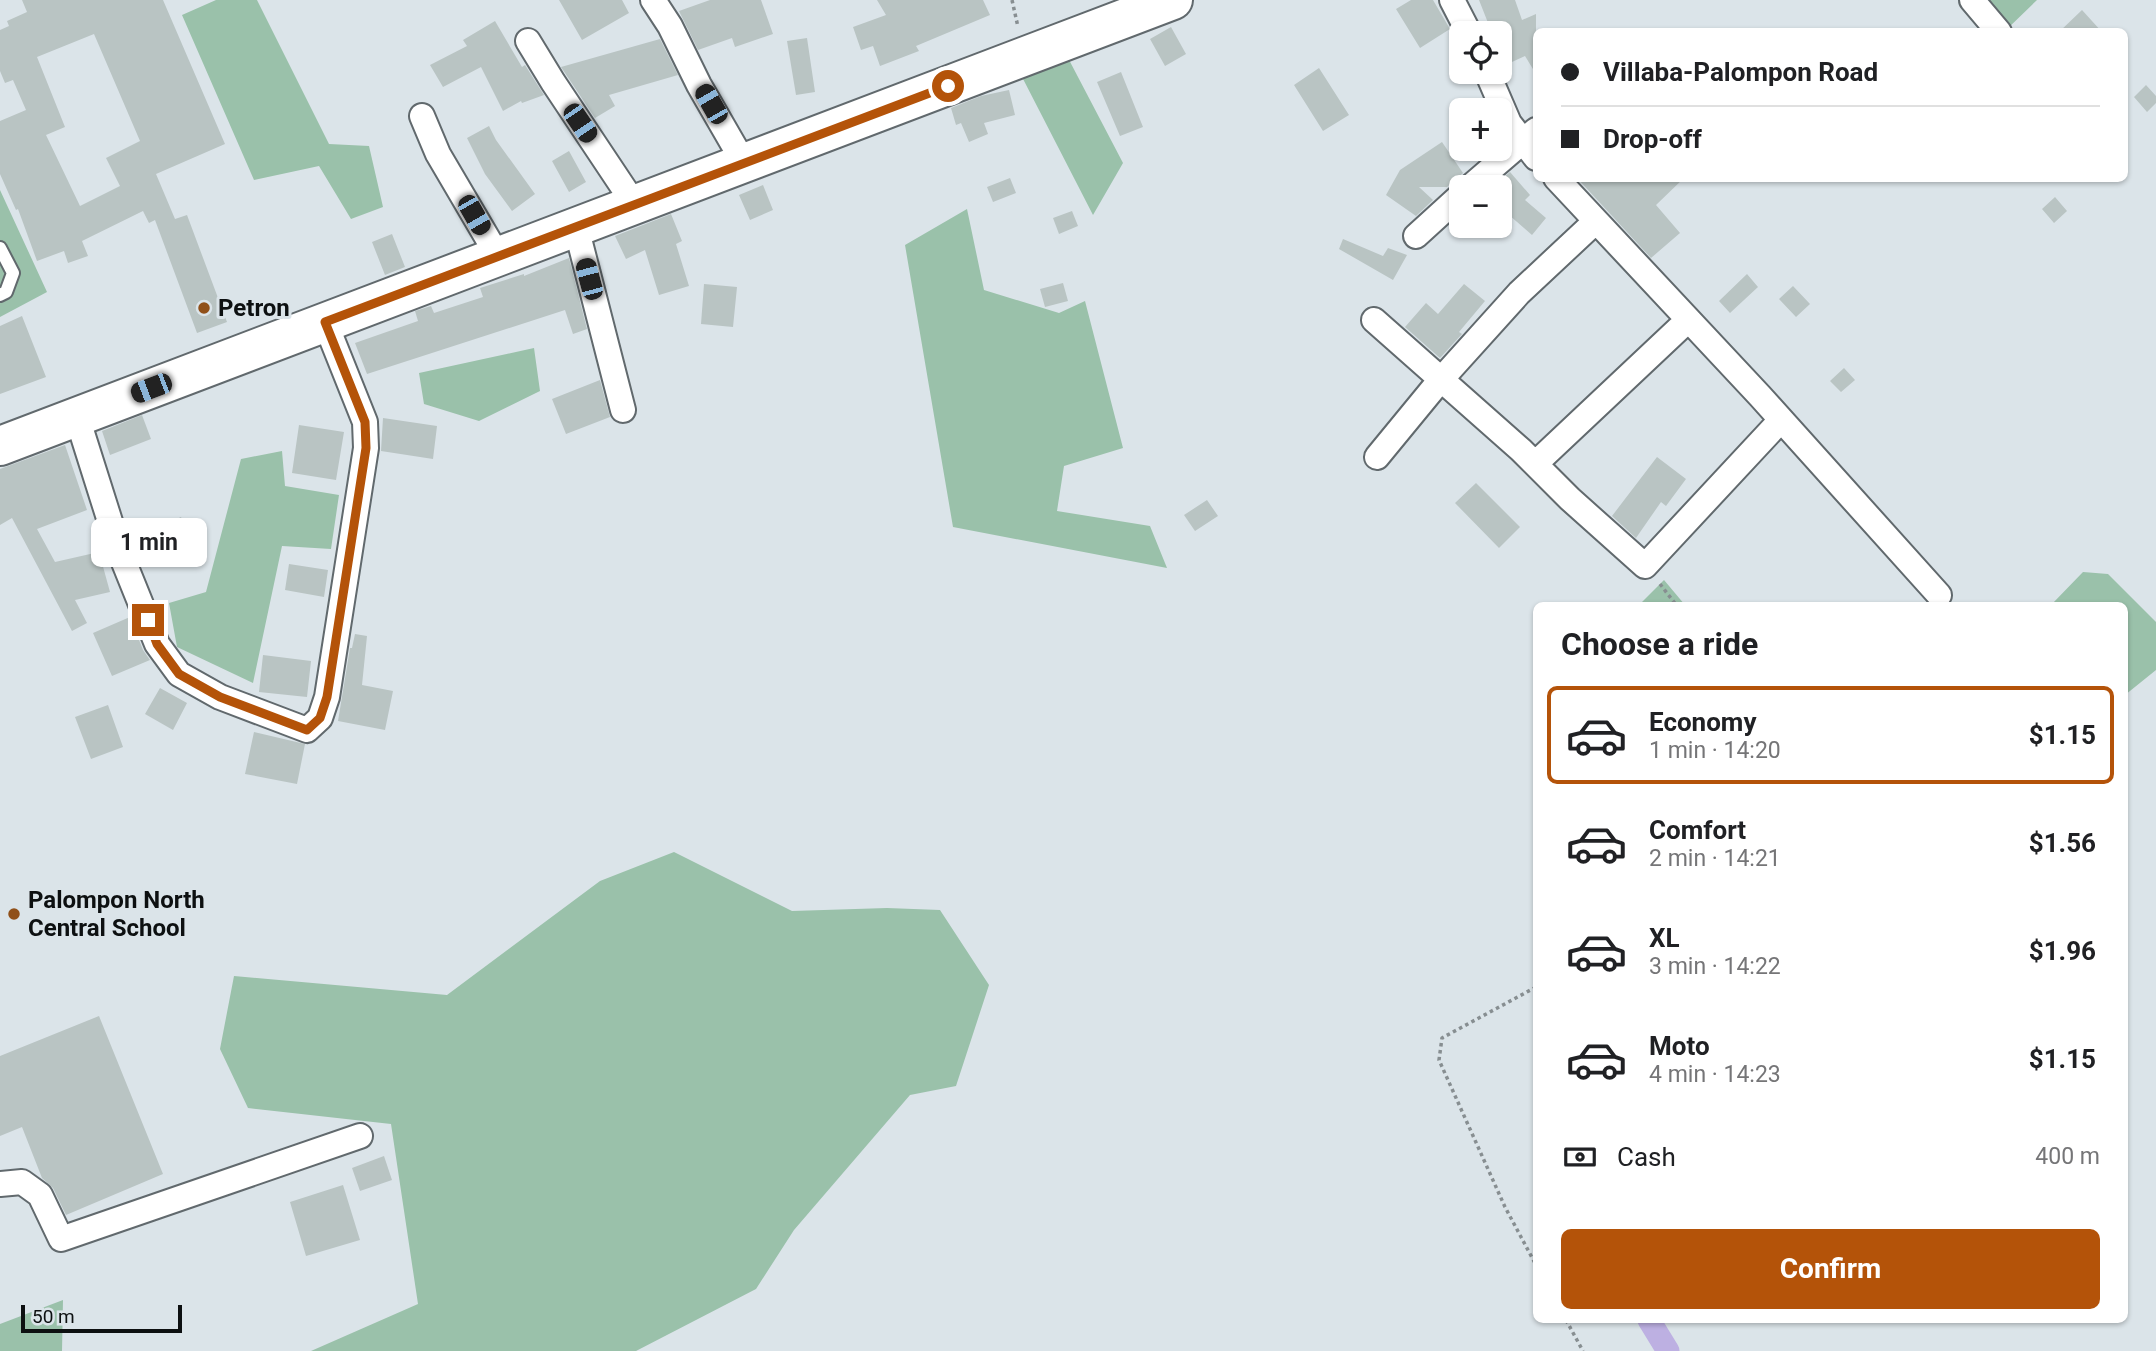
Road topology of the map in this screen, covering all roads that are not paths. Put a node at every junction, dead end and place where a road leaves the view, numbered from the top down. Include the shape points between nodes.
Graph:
1 (653, 0) edge
2 (1173, 0) edge
3 (1452, 0) edge
4 (1972, 0) edge
5 (1463, 21) edge
6 (1996, 28) edge
7 (528, 41) dead end
8 (1492, 84) edge
9 (422, 116) dead end
10 (1532, 143) edge
11 (744, 163) junction
12 (1487, 175) edge
13 (1560, 182) edge
14 (635, 205) junction
15 (1449, 206) edge
16 (1596, 221) junction
17 (576, 227) junction
18 (1416, 236) dead end
19 (0, 248) edge
20 (498, 256) junction
21 (0, 295) edge
22 (1374, 320) dead end
23 (1688, 320) junction
24 (325, 322) junction
25 (1441, 380) junction
26 (623, 410) dead end
27 (77, 416) junction
28 (1781, 420) junction
29 (0, 446) edge
30 (1377, 457) dead end
31 (1535, 464) junction
32 (1939, 595) dead end
33 (360, 1136) dead end
34 (0, 1184) edge

1 - 11 street
2 - 11 main road
3 - 5 street
4 - 6 street
7 - 14 street
8 - 10 street via 1509,122
9 - 20 street via 438,154
10 - 12 street
11 - 14 main road
13 - 16 street
14 - 17 main road
15 - 18 street
16 - 23 street
16 - 25 street via 1519,293
17 - 20 main road
17 - 26 street
19 - 21 lane via 13,273 6,292
20 - 24 main road
22 - 25 street
23 - 28 street
23 - 31 street
24 - 27 main road
24 - 27 street via 365,422 366,448 327,697 320,718 307,730 220,697 179,674 157,644 119,550
25 - 30 street
25 - 31 street
27 - 29 main road
28 - 31 street via 1645,566
28 - 32 street
33 - 34 street via 61,1239 40,1195 22,1182

